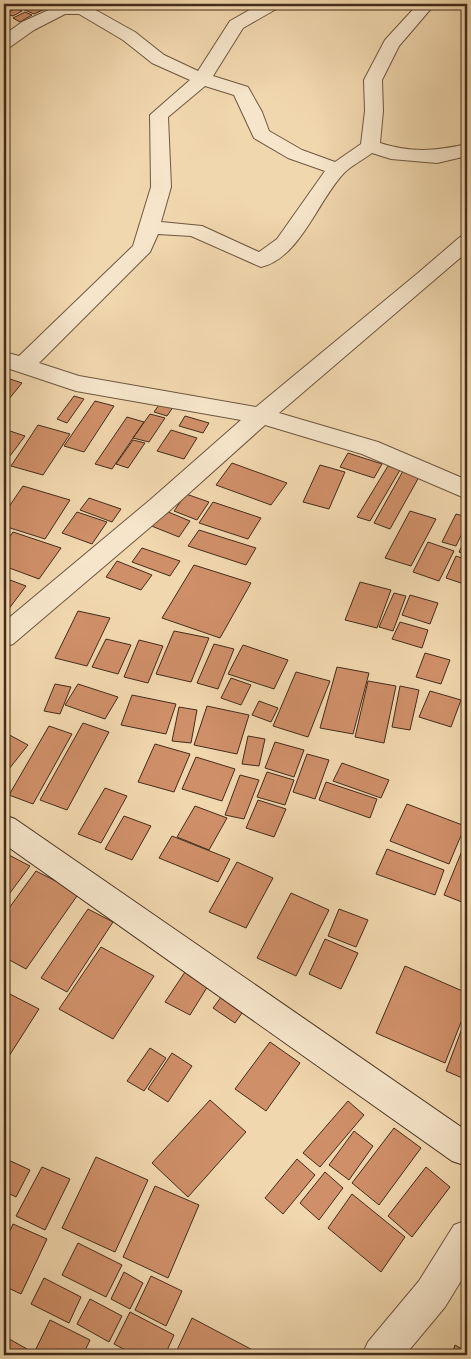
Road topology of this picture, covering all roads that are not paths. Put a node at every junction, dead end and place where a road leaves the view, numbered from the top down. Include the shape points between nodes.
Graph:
1 (272, 4) edge
2 (427, 4) edge
3 (84, 6) edge
4 (4, 43) edge
5 (202, 79) junction
6 (370, 146) junction
7 (467, 150) edge
8 (337, 169) junction
9 (149, 227) junction
10 (467, 241) edge
11 (13, 362) edge
12 (261, 416) junction
13 (467, 490) edge
14 (4, 637) edge
15 (4, 828) edge
16 (467, 1149) edge
17 (464, 1256) edge
18 (381, 1355) edge

1 - 5 street via 236,26
2 - 6 street via 391,44 373,80
3 - 4 street via 62,9 28,26
3 - 5 street via 158,59
5 - 8 street via 241,91 261,134 295,154
5 - 9 street via 159,115 161,187
6 - 7 street via 392,153 437,157
6 - 8 street
8 - 9 street via 284,243 261,261 195,230
9 - 11 street via 143,248
10 - 12 street
11 - 12 street via 76,384
12 - 13 street via 370,448
12 - 14 street
15 - 16 street
17 - 18 street

